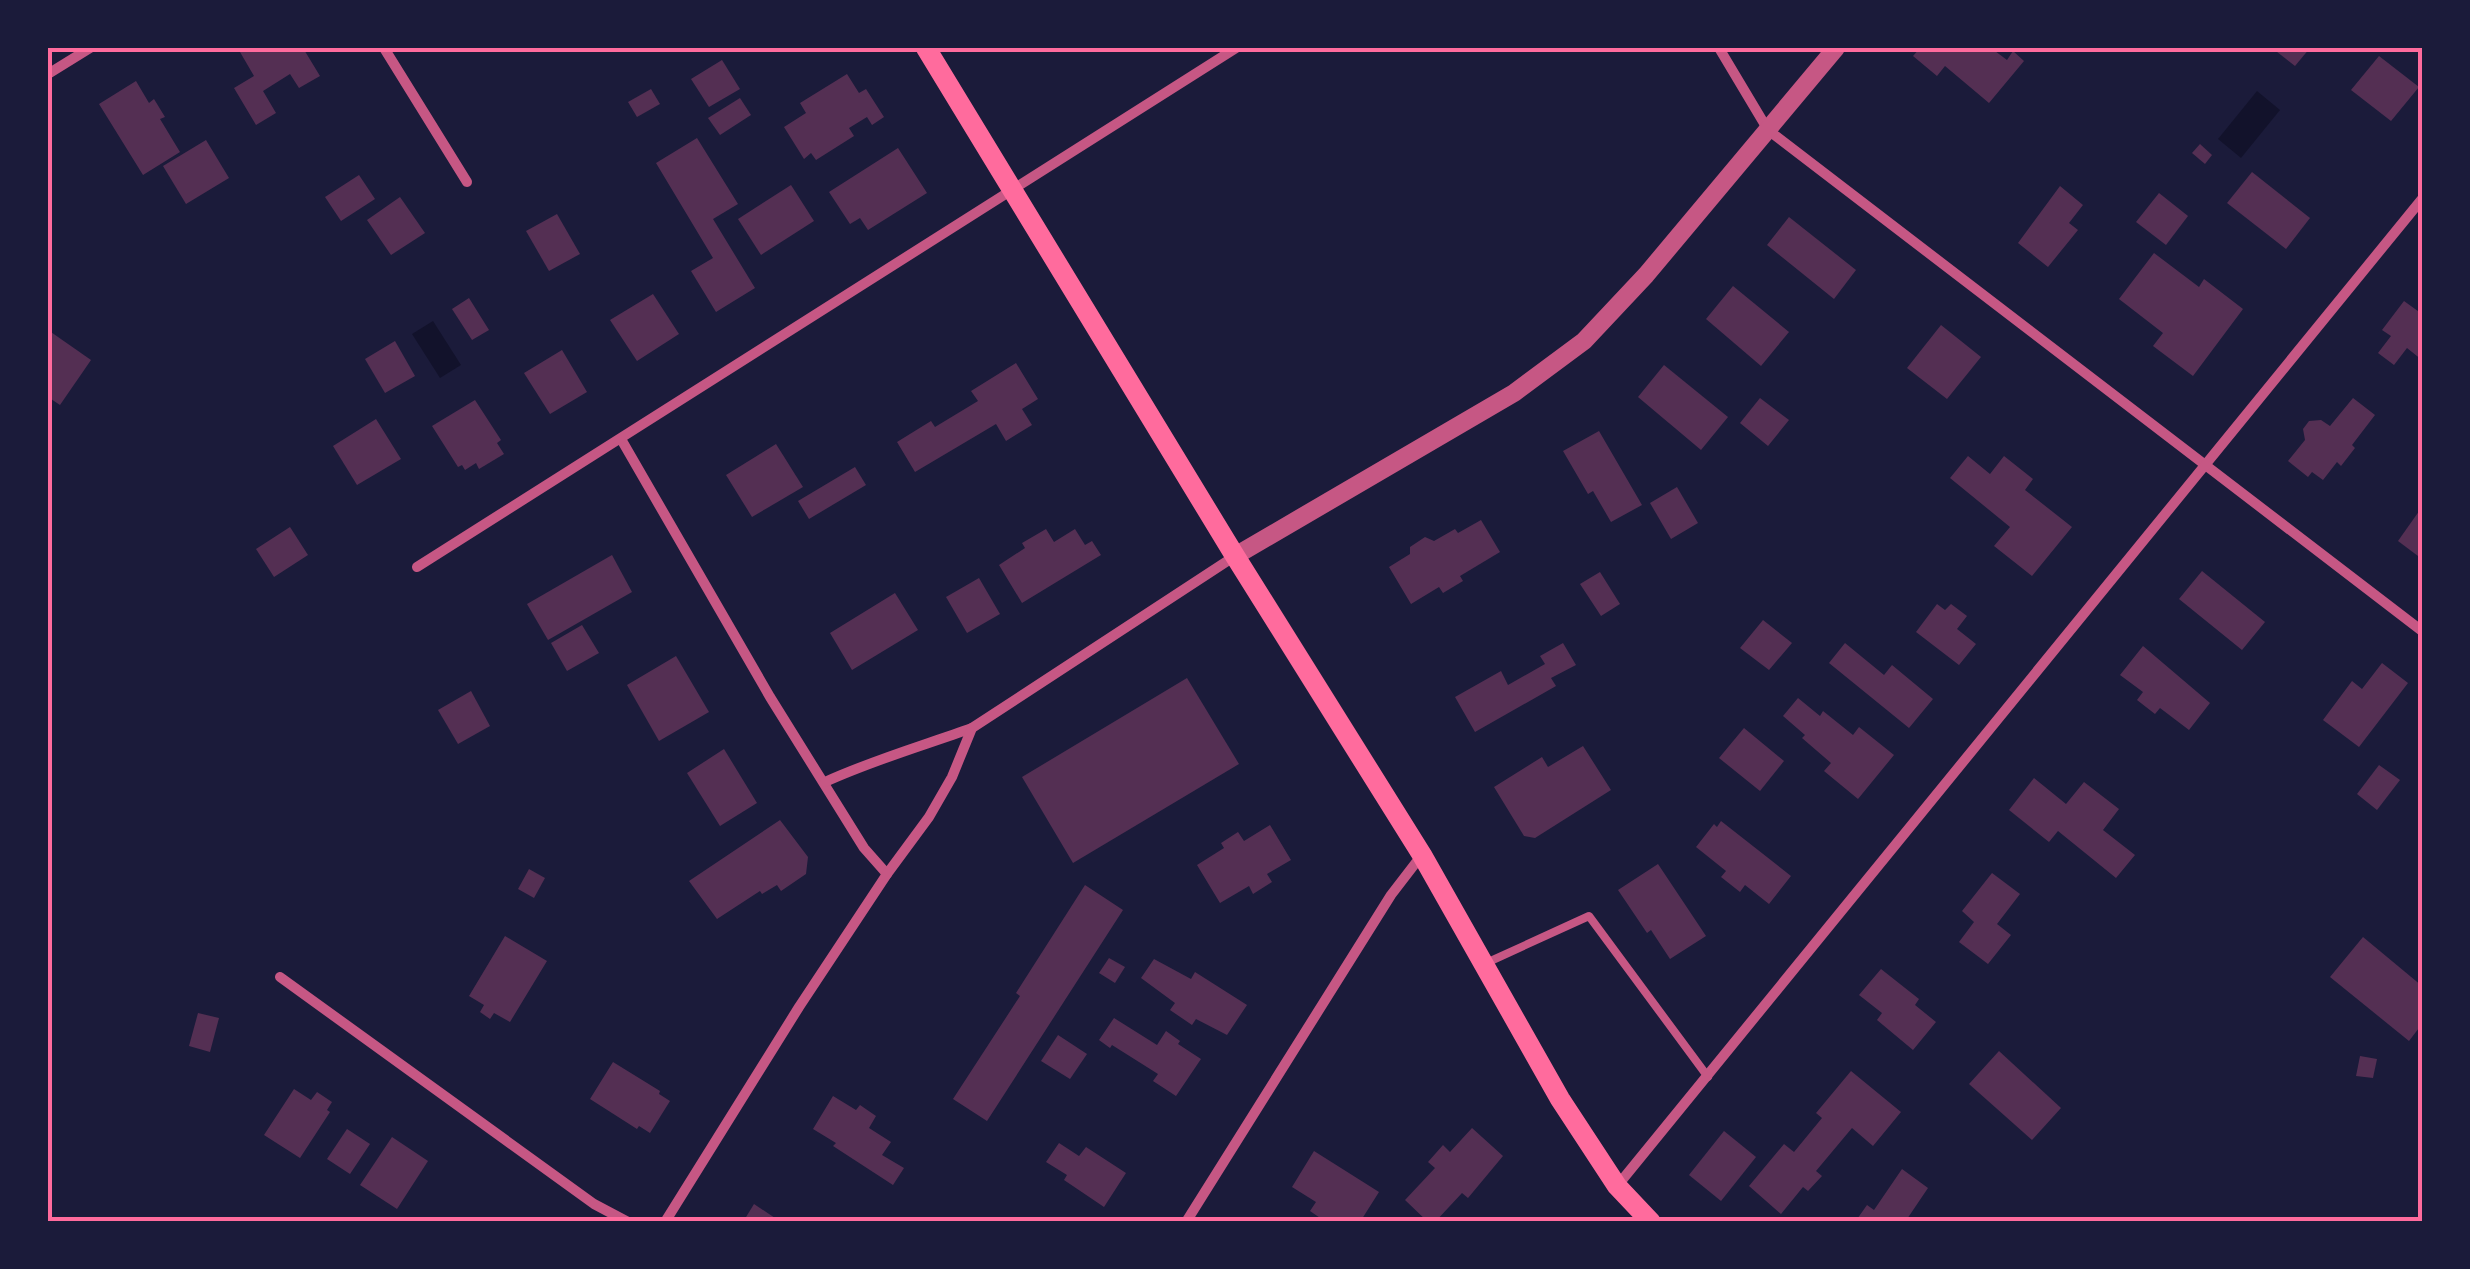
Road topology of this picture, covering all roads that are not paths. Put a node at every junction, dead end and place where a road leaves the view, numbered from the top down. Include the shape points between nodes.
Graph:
1 (90, 48) edge
2 (384, 48) edge
3 (926, 48) edge
4 (1236, 48) edge
5 (1719, 48) edge
6 (1836, 48) edge
7 (48, 74) edge
8 (1768, 130) junction
9 (468, 182) dead end
10 (1011, 188) junction
11 (2422, 200) edge
12 (621, 439) junction
13 (2206, 465) junction
14 (1236, 556) junction
15 (418, 568) dead end
16 (2422, 631) edge
17 (972, 728) junction
18 (825, 782) junction
19 (1422, 855) junction
20 (887, 874) junction
21 (1484, 964) junction
22 (280, 976) dead end
23 (1708, 1077) junction
24 (1617, 1186) junction
25 (628, 1222) edge
26 (666, 1222) edge
27 (1186, 1222) edge
28 (1651, 1222) edge

1 - 7 street
2 - 9 street
3 - 10 main road
4 - 10 street
5 - 8 street
6 - 8 street
8 - 13 street
8 - 14 street via 1584,340 1514,393
10 - 12 street
10 - 14 main road
11 - 13 street
12 - 15 street
12 - 18 street
13 - 16 street
13 - 23 street
14 - 17 street
14 - 19 main road
17 - 18 street
17 - 20 street via 929,817
18 - 20 street
19 - 21 main road
19 - 27 street
20 - 26 street
21 - 23 lane via 1589,916
21 - 24 main road
22 - 25 street
23 - 24 street
24 - 28 main road

